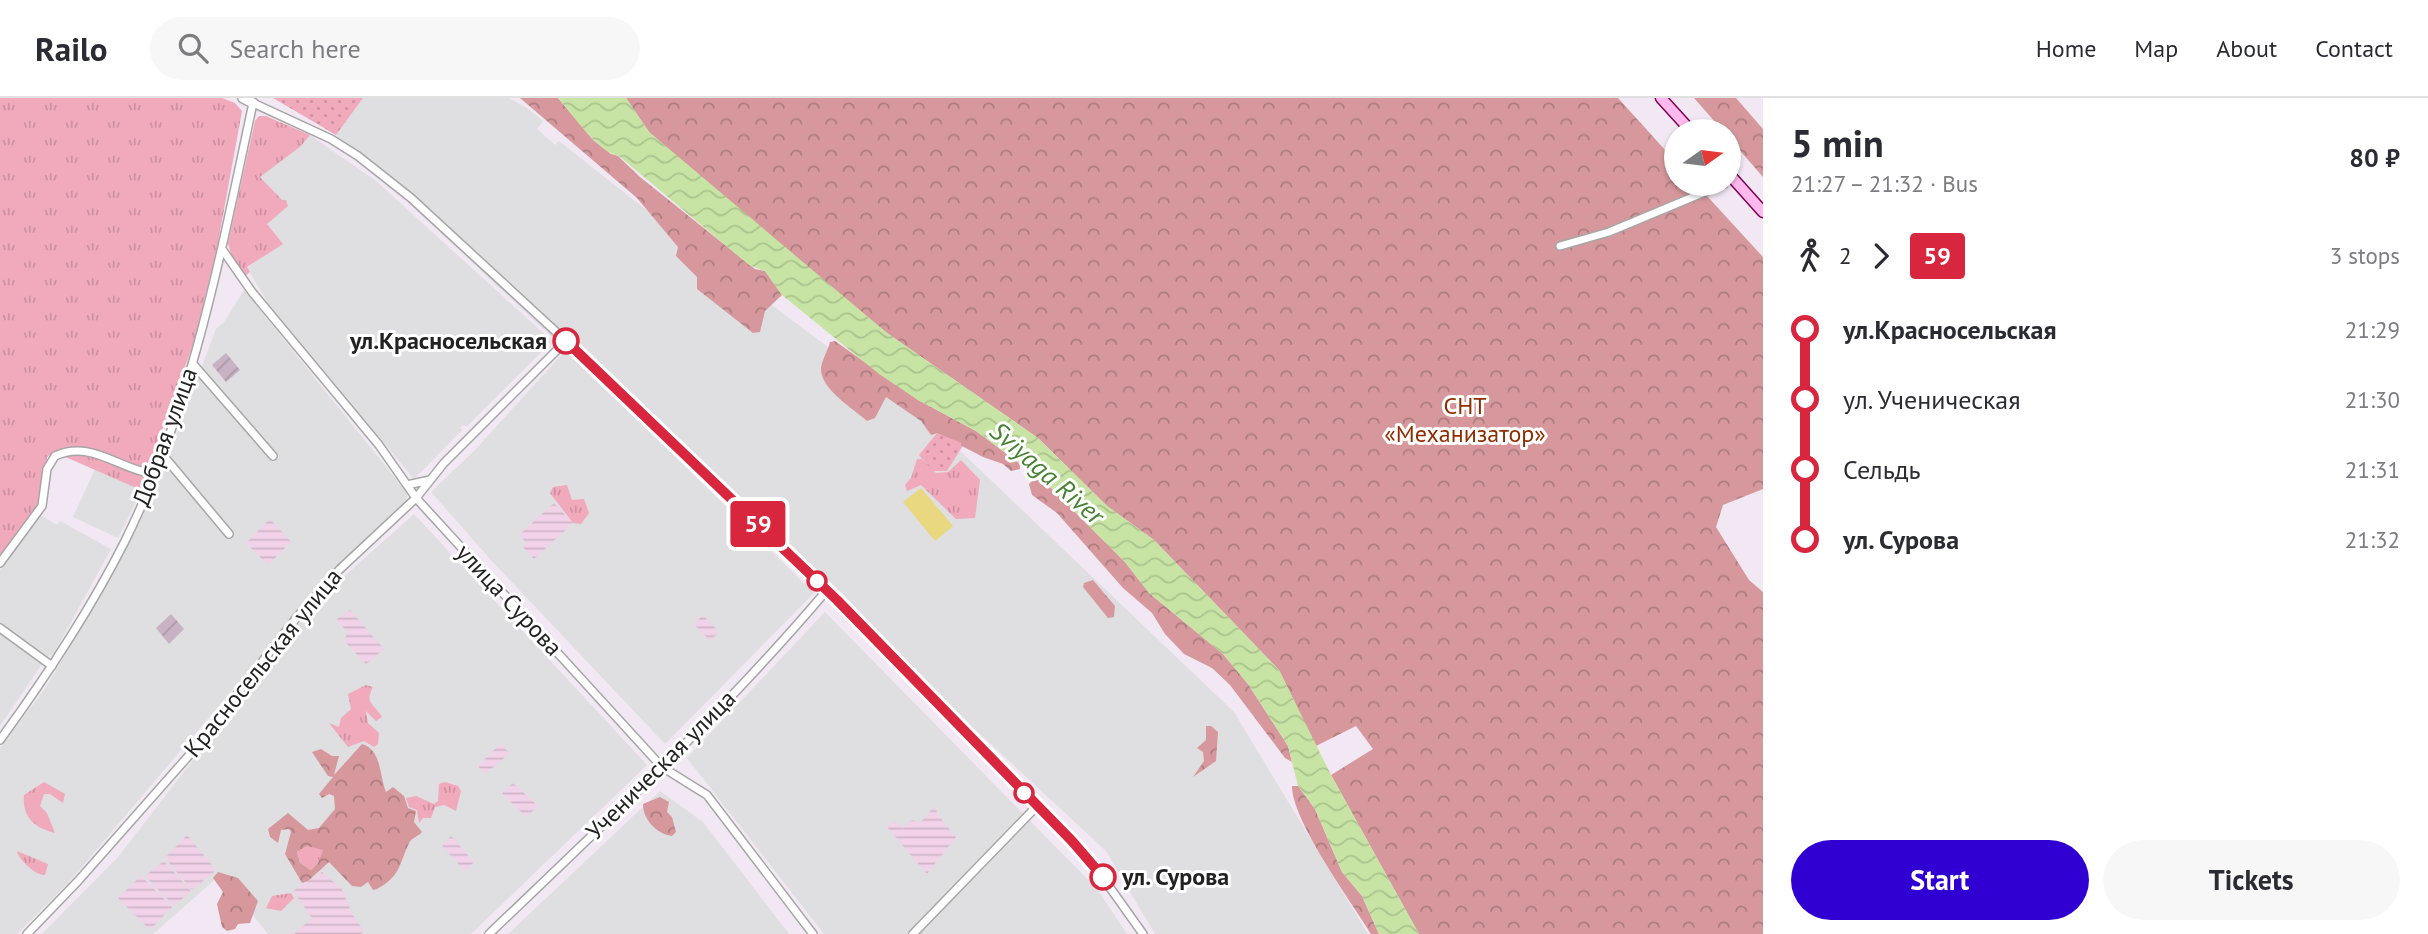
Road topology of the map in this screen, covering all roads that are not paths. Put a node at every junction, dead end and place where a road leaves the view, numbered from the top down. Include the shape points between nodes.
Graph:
1 (243, 98) edge
2 (1661, 98) edge
3 (253, 103) junction
4 (1680, 119) edge
5 (1741, 191) edge
6 (1691, 196) edge
7 (1763, 212) edge
8 (1560, 246) dead end
9 (222, 249) junction
10 (566, 341) junction
11 (193, 364) junction
12 (162, 454) junction
13 (274, 456) dead end
14 (153, 474) junction
15 (431, 480) junction
16 (407, 485) junction
17 (415, 498) junction
18 (229, 534) dead end
19 (0, 563) edge
20 (827, 590) junction
21 (0, 628) edge
22 (52, 666) junction
23 (0, 740) edge
24 (662, 767) junction
25 (1037, 806) junction
26 (27, 934) edge
27 (489, 934) edge
28 (814, 934) edge
29 (912, 934) edge
30 (1143, 934) edge

1 - 3 street
2 - 4 main road
3 - 9 street, Добрая улица
3 - 10 street via 358,156 411,198
5 - 7 main road
6 - 8 street via 1609,232
9 - 11 street, Добрая улица
9 - 16 street, улица Сурова
10 - 15 street, Красносельская улица
10 - 20 street
11 - 12 street, Добрая улица
11 - 13 street
12 - 14 street, Добрая улица
12 - 18 street
14 - 19 street via 106,455 62,452 55,456 47,469 41,506
14 - 22 street, Добрая улица via 124,542
15 - 16 street
15 - 17 street, Красносельская улица
16 - 17 street, улица Сурова
17 - 24 street, улица Сурова
17 - 26 street, Красносельская улица via 330,579 192,752
20 - 24 street, Ученическая улица
20 - 25 street
21 - 22 street
22 - 23 street, Добрая улица
24 - 27 street, Ученическая улица
24 - 28 street, улица Сурова via 707,795
25 - 29 street
25 - 30 street via 1096,868

